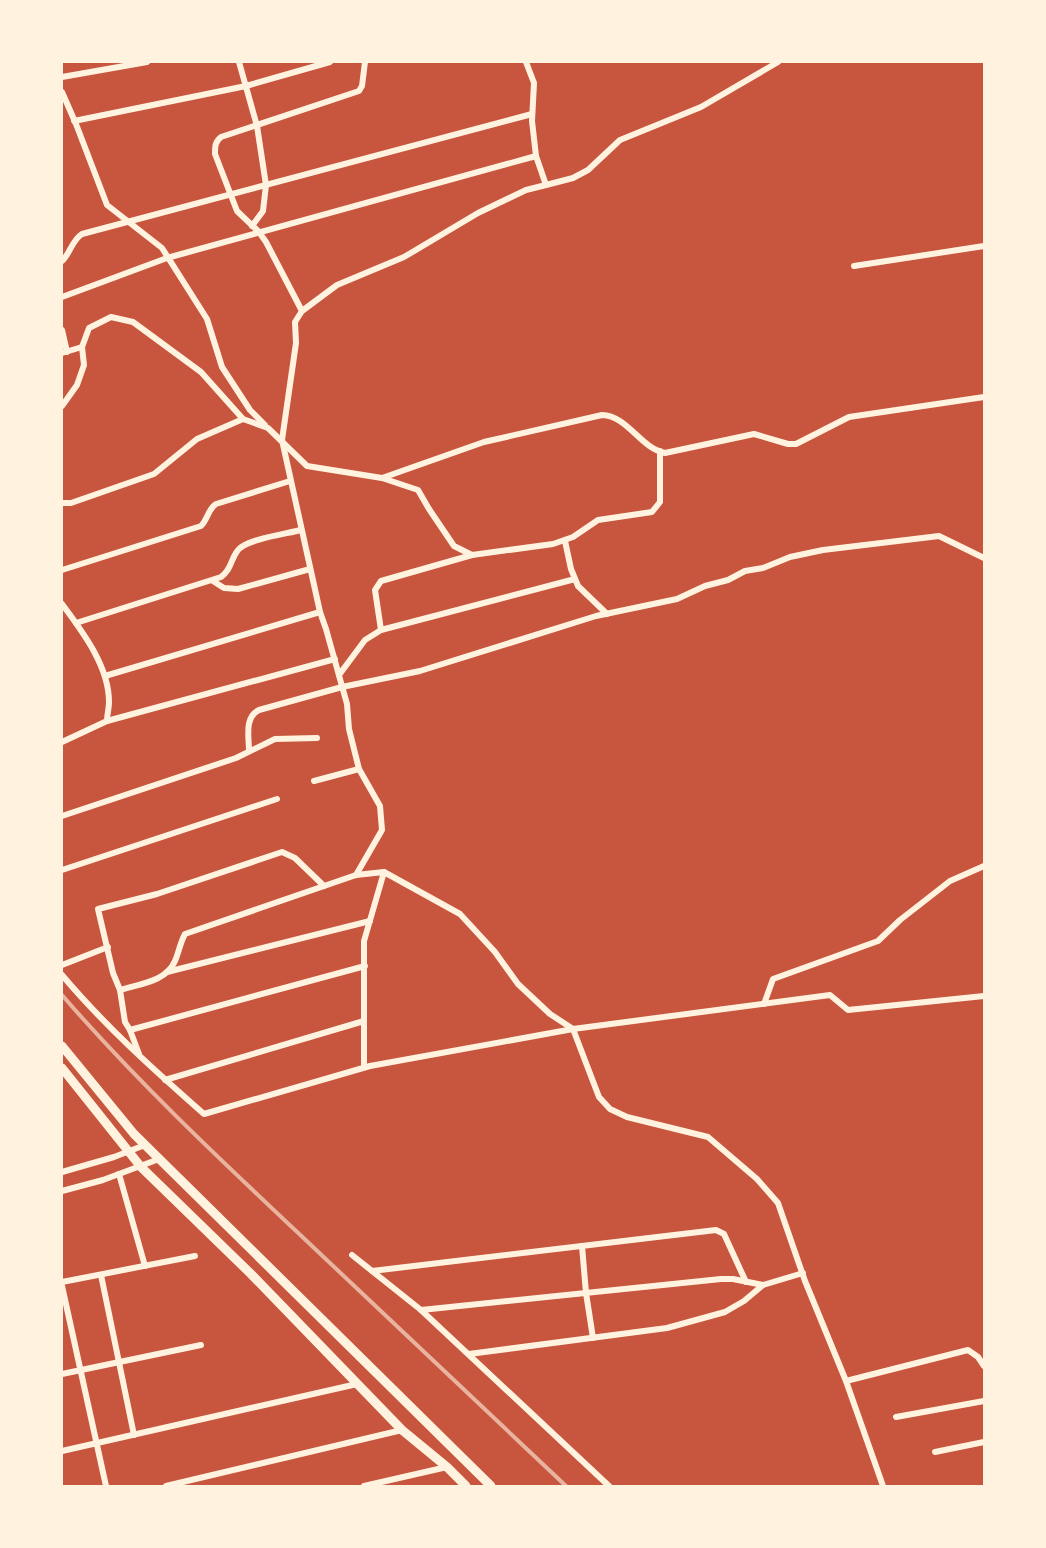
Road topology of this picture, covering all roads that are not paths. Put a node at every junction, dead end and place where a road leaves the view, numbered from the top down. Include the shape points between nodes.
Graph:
1 (147, 62) edge
2 (239, 62) edge
3 (330, 62) edge
4 (365, 62) edge
5 (526, 62) edge
6 (778, 62) edge
7 (62, 77) edge
8 (246, 86) junction
9 (62, 92) edge
10 (532, 114) junction
11 (74, 121) junction
12 (257, 126) junction
13 (536, 156) junction
14 (266, 185) junction
15 (546, 185) junction
16 (230, 195) junction
17 (127, 222) junction
18 (252, 226) junction
19 (259, 232) junction
20 (984, 246) edge
21 (167, 258) junction
22 (62, 261) edge
23 (854, 266) dead end
24 (62, 297) edge
25 (302, 311) junction
26 (62, 330) edge
27 (82, 347) junction
28 (64, 352) edge
29 (984, 397) edge
30 (62, 406) edge
31 (243, 419) junction
32 (268, 428) junction
33 (282, 440) junction
34 (660, 452) junction
35 (382, 478) junction
36 (290, 481) junction
37 (62, 503) edge
38 (301, 530) junction
39 (565, 541) junction
40 (472, 555) junction
41 (984, 558) edge
42 (310, 569) junction
43 (62, 570) edge
44 (574, 579) junction
45 (213, 581) junction
46 (62, 604) edge
47 (320, 612) junction
48 (607, 614) junction
49 (76, 623) junction
50 (381, 630) junction
51 (335, 659) junction
52 (339, 675) junction
53 (105, 676) junction
54 (342, 687) junction
55 (106, 721) junction
56 (317, 738) dead end
57 (62, 742) edge
58 (249, 751) junction
59 (359, 769) junction
60 (314, 780) dead end
61 (277, 799) dead end
62 (62, 816) edge
63 (984, 866) edge
64 (62, 870) edge
65 (384, 872) junction
66 (356, 875) junction
67 (324, 886) junction
68 (370, 921) junction
69 (108, 947) junction
70 (62, 964) edge
71 (365, 966) junction
72 (166, 972) junction
73 (62, 975) edge
74 (120, 990) junction
75 (984, 996) edge
76 (764, 1004) junction
77 (364, 1021) junction
78 (573, 1029) junction
79 (130, 1030) junction
80 (62, 1046) edge
81 (140, 1058) junction
82 (364, 1067) junction
83 (62, 1068) edge
84 (165, 1080) junction
85 (145, 1145) junction
86 (128, 1152) junction
87 (159, 1160) junction
88 (141, 1167) junction
89 (62, 1172) edge
90 (119, 1174) junction
91 (62, 1191) edge
92 (582, 1246) junction
93 (352, 1255) dead end
94 (195, 1257) dead end
95 (145, 1266) junction
96 (372, 1271) junction
97 (803, 1273) junction
98 (100, 1275) junction
99 (746, 1282) junction
100 (62, 1284) edge
101 (763, 1285) junction
102 (586, 1293) junction
103 (420, 1310) junction
104 (593, 1338) junction
105 (201, 1345) dead end
106 (469, 1354) junction
107 (118, 1362) junction
108 (984, 1366) edge
109 (80, 1370) junction
110 (62, 1374) edge
111 (846, 1381) junction
112 (357, 1384) junction
113 (984, 1401) edge
114 (896, 1417) dead end
115 (402, 1430) junction
116 (134, 1435) junction
117 (984, 1442) edge
118 (97, 1443) junction
119 (62, 1451) edge
120 (935, 1452) dead end
121 (447, 1467) junction
122 (377, 1485) edge
123 (106, 1486) edge
124 (166, 1486) edge
125 (364, 1486) edge
126 (466, 1486) edge
127 (491, 1486) edge
128 (609, 1486) edge
129 (883, 1486) edge

1 - 7 street
2 - 8 street
3 - 8 street
4 - 12 street via 359,91
5 - 10 street via 534,83
6 - 15 street via 701,107 620,140 588,170 573,178
8 - 11 street
8 - 12 street
9 - 11 street
10 - 13 street
10 - 14 street
11 - 17 street via 107,204
12 - 14 street
12 - 16 street via 216,141 215,154
13 - 15 street
13 - 19 street
14 - 16 street
14 - 18 street via 263,210
15 - 25 street via 477,213 404,257 337,285
16 - 17 street
16 - 18 street via 240,216
17 - 21 street via 162,248
17 - 22 street via 82,234
18 - 19 street
19 - 21 street
19 - 25 street
20 - 23 street
21 - 24 street
21 - 32 street via 207,319 222,367 250,410
25 - 33 street via 295,322 296,343
26 - 28 street
27 - 28 street
27 - 30 street via 84,365 77,385
27 - 31 street via 89,328 111,317 133,322 201,372
29 - 34 street via 849,417 796,444 754,434
31 - 32 street
31 - 37 street via 197,439 154,474
32 - 33 street
33 - 35 street via 307,466
33 - 36 street
34 - 35 street via 616,418 602,415 484,442
34 - 39 street via 660,502 656,509 646,514 598,520
35 - 40 street via 418,490 454,546
36 - 38 street
36 - 43 street via 216,504 201,526
38 - 42 street
38 - 45 street via 244,545 229,572
39 - 40 street
39 - 44 street
40 - 50 street via 381,581 375,590
41 - 48 street via 939,536 824,550 745,571 677,599
42 - 45 street via 238,589 224,588
42 - 47 street
44 - 48 street
44 - 50 street
45 - 49 street
46 - 49 street
47 - 51 street
47 - 53 street
48 - 54 street via 420,671
49 - 53 street
50 - 52 street via 365,640
51 - 52 street
51 - 55 street
52 - 54 street
53 - 55 street via 109,702
54 - 58 street via 253,713 249,720
54 - 59 street
55 - 57 street
56 - 58 street via 275,739
58 - 62 street
59 - 60 street
59 - 66 street via 380,806 382,830
61 - 64 street
63 - 76 street via 950,881 878,941 773,979
65 - 66 street
65 - 68 street
65 - 78 street via 460,914 518,984
66 - 67 street
67 - 69 street via 295,858 282,852 157,894 98,909
67 - 72 street via 185,934 175,963
68 - 71 street via 364,941
68 - 72 street
69 - 70 street
69 - 74 street
71 - 77 street
71 - 79 street
72 - 74 street via 160,978
73 - 81 street
74 - 79 street
75 - 76 street via 848,1010 830,995
76 - 78 street
77 - 82 street
77 - 84 street
78 - 82 street
78 - 97 street via 599,1097 610,1110 708,1137 757,1179 778,1203
79 - 81 street
80 - 85 street
81 - 84 street
82 - 84 street via 204,1114
83 - 86 street
85 - 86 street
85 - 87 street
86 - 88 street
86 - 89 street
87 - 88 street
87 - 127 street
88 - 90 street
88 - 112 street
90 - 91 street
90 - 95 street
92 - 96 street
92 - 99 street via 716,1230 724,1234
92 - 102 street
93 - 96 street
94 - 95 street
95 - 98 street
96 - 103 street
97 - 101 street
97 - 111 street
98 - 100 street
98 - 107 street
99 - 101 street
99 - 102 street via 721,1279
100 - 109 street
101 - 104 street via 725,1312 667,1328
102 - 103 street
102 - 104 street
103 - 106 street
104 - 106 street
105 - 107 street
106 - 128 street
107 - 109 street
107 - 116 street
108 - 111 street via 968,1350
109 - 110 street
109 - 118 street
111 - 129 street
112 - 115 street
112 - 116 street
113 - 114 street
115 - 121 street
115 - 124 street
116 - 118 street
117 - 120 street
118 - 119 street
118 - 123 street
121 - 122 street
121 - 126 street
122 - 125 street

